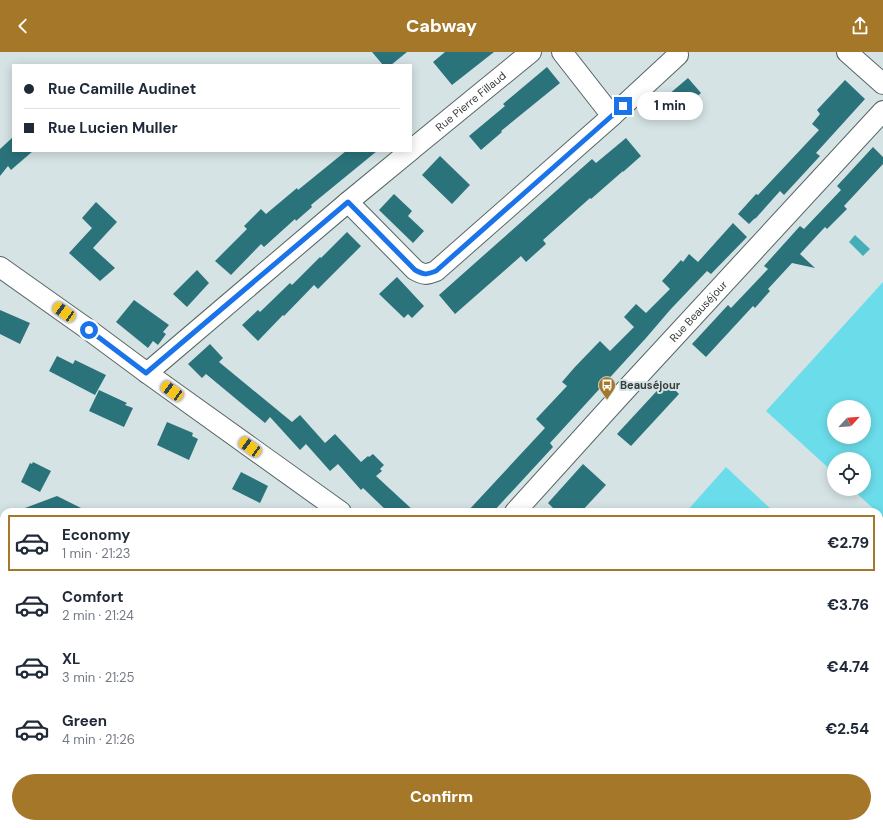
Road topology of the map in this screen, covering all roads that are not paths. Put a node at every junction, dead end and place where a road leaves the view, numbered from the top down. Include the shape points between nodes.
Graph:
1 (531, 52) edge
2 (562, 52) edge
3 (847, 52) edge
4 (678, 56) dead end
5 (883, 84) edge
6 (883, 111) edge
7 (612, 116) junction
8 (412, 150) edge
9 (410, 152) edge
10 (348, 202) junction
11 (0, 267) edge
12 (146, 373) junction
13 (335, 508) edge
14 (519, 508) edge

1 - 8 street, Rue Pierre Fillaud
2 - 7 street
3 - 5 street
4 - 7 street
6 - 14 street, Rue Beauséjour
7 - 10 street via 430,274 423,275 415,270
9 - 10 street, Rue Pierre Fillaud
10 - 12 street, Rue Pierre Fillaud
11 - 12 street
12 - 13 street

